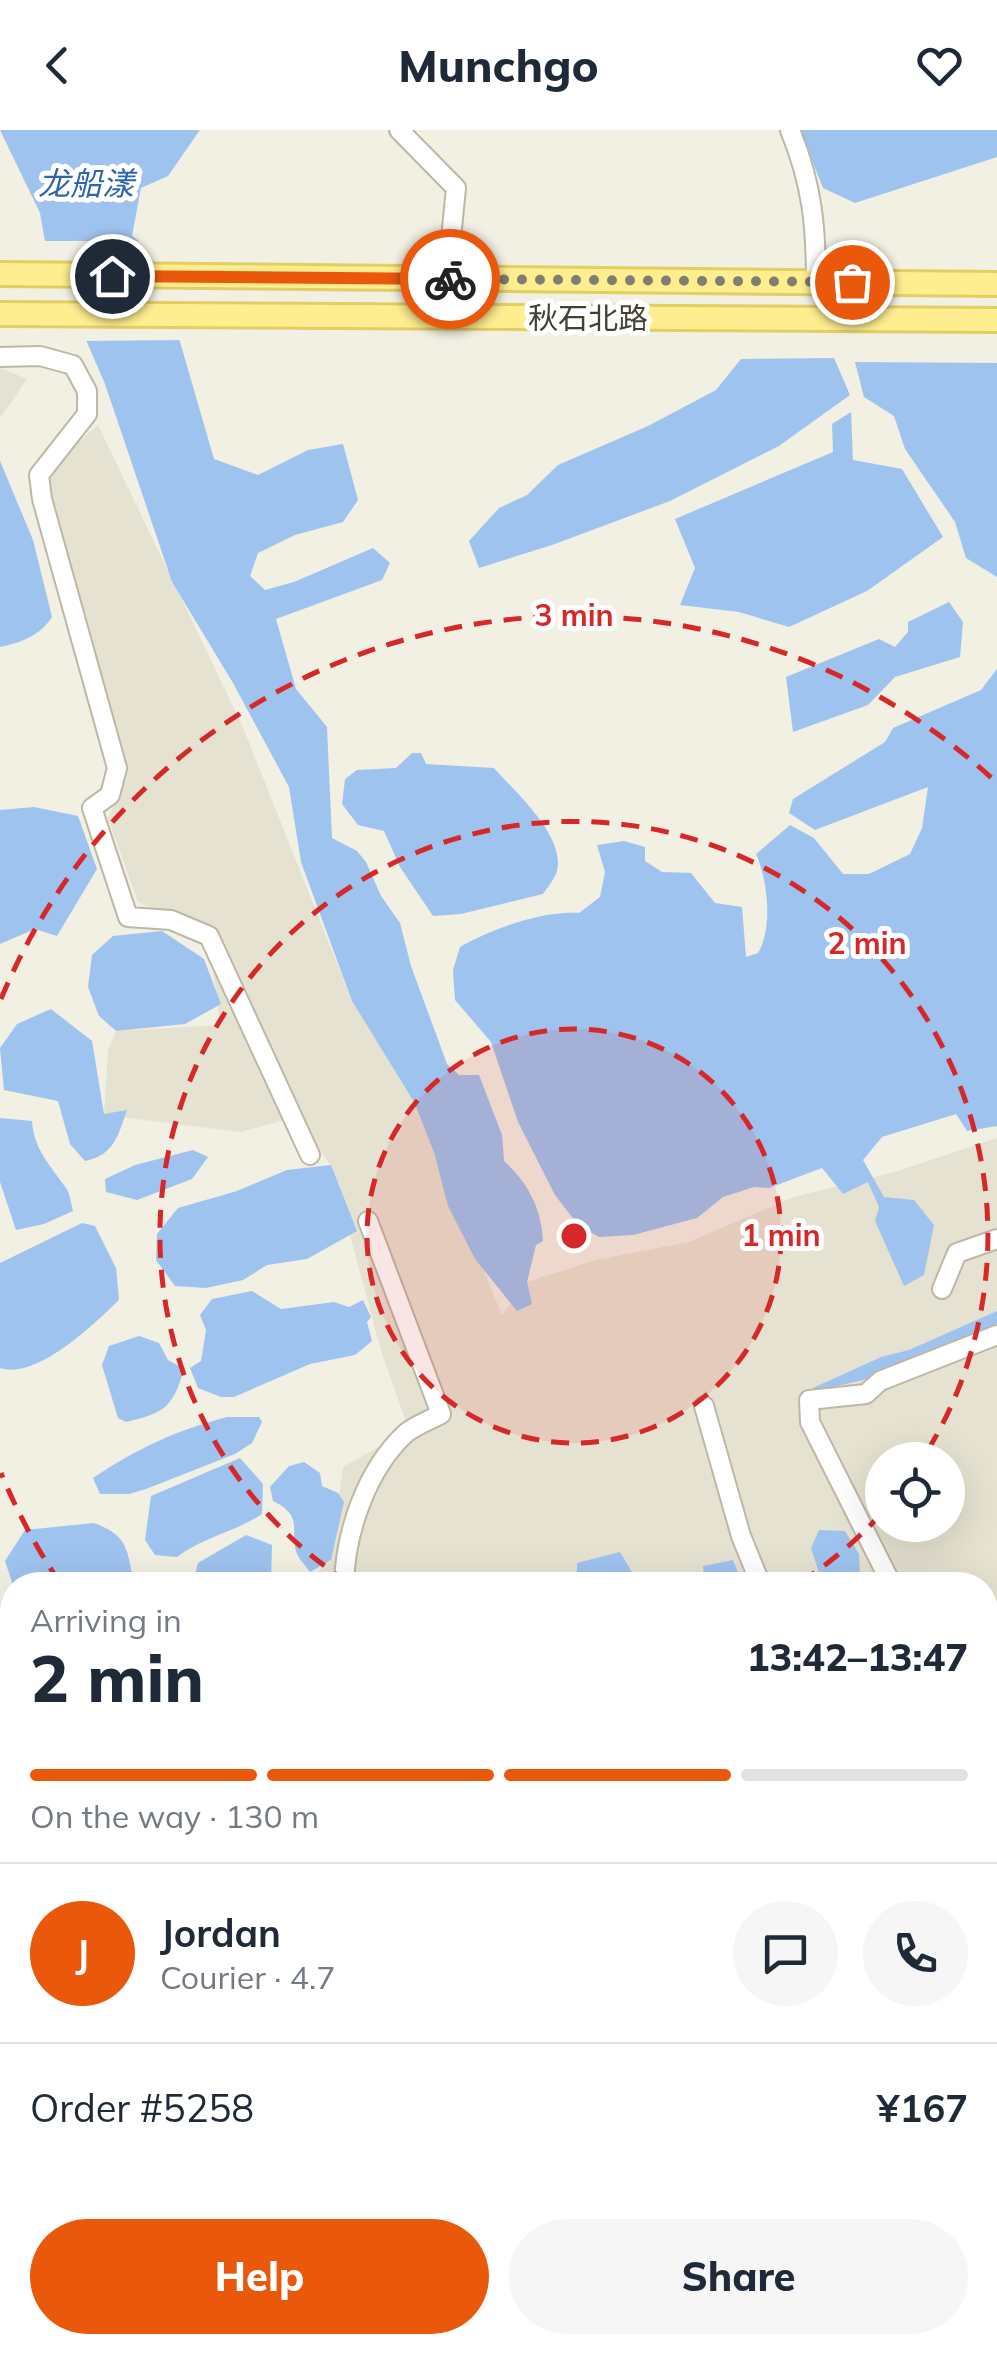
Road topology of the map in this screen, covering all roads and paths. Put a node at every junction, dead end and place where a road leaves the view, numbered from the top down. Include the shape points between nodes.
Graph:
1 (399, 130) edge
2 (790, 130) edge
3 (0, 274) edge
4 (447, 279) junction
5 (816, 282) junction
6 (997, 284) edge
7 (0, 314) edge
8 (997, 320) edge
9 (0, 357) edge
10 (310, 1155) dead end
11 (368, 1221) dead end
12 (997, 1239) edge
13 (942, 1289) dead end
14 (997, 1335) edge
15 (704, 1406) dead end
16 (346, 1572) edge
17 (756, 1572) edge
18 (885, 1572) edge

1 - 4 street via 456,188
2 - 5 street via 816,218
3 - 4 main road, 秋石北路
4 - 5 main road, 秋石北路
5 - 6 main road, 秋石北路
7 - 8 main road, 秋石北路
9 - 10 street via 73,364 86,391 86,414 39,475 117,768 110,794 92,808 128,918 171,920 209,936
11 - 16 street via 441,1414 410,1430 388,1453 367,1489
12 - 13 street via 957,1253
14 - 18 street via 880,1381 866,1394 809,1400 810,1422
15 - 17 street

